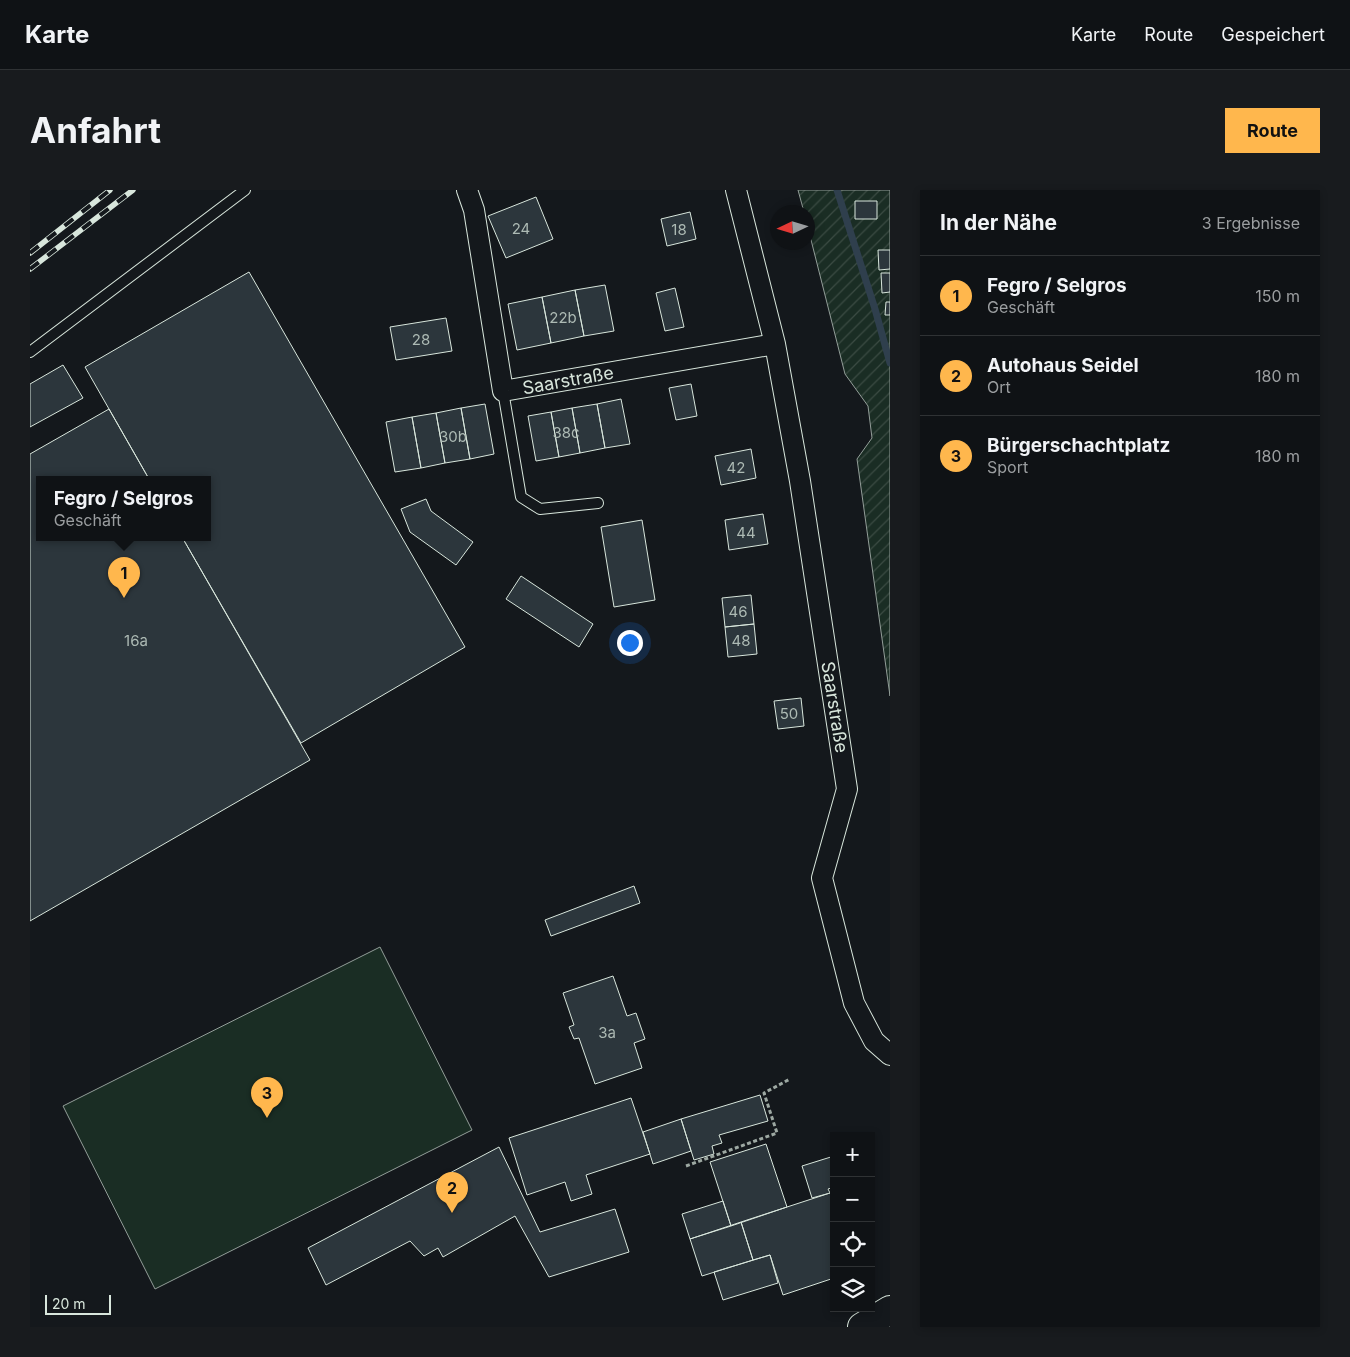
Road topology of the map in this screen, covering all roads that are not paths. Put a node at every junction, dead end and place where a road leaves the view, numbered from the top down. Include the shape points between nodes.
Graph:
1 (245, 190) edge
2 (467, 190) edge
3 (736, 190) edge
4 (775, 344) junction
5 (30, 352) edge
6 (503, 391) junction
7 (598, 503) dead end
8 (890, 1055) edge
9 (890, 1310) edge
10 (862, 1327) edge

1 - 5 lane
2 - 6 street, Saarstraße via 474,210
3 - 4 street, Saarstraße
4 - 6 street, Saarstraße
4 - 8 street, Saarstraße via 802,490 847,789 822,878 854,1003 874,1041
6 - 7 lane via 521,497 540,509
9 - 10 main road

